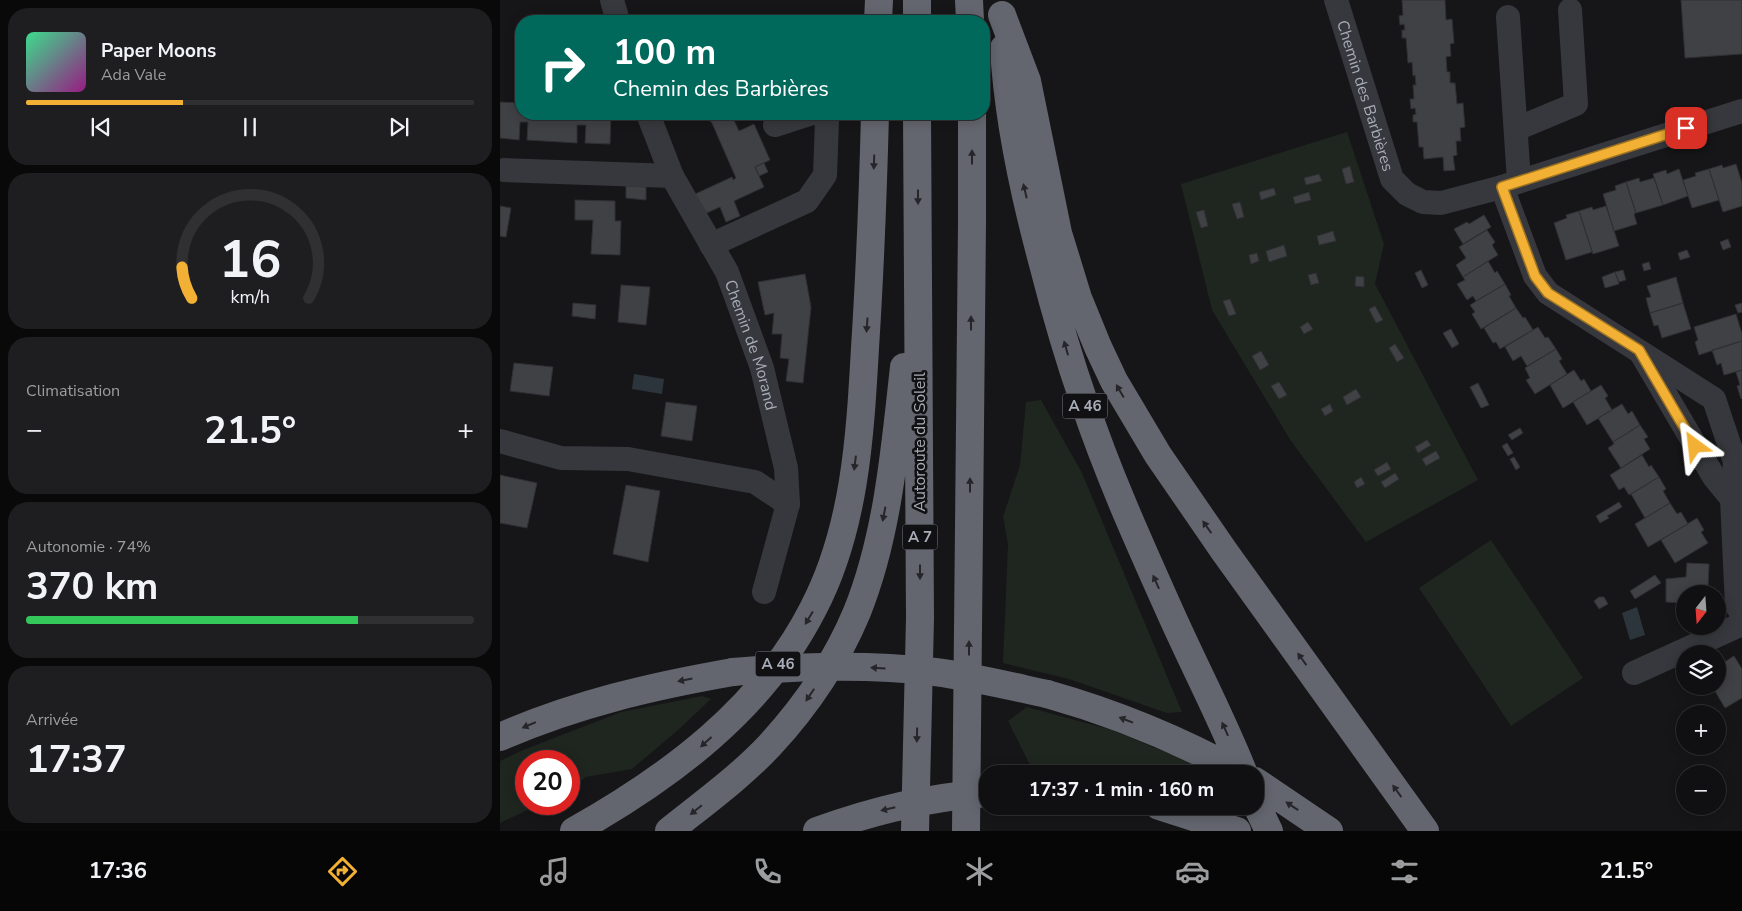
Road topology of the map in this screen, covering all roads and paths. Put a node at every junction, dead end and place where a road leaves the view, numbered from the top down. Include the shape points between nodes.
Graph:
1 (612, 0) edge
2 (879, 0) edge
3 (916, 0) edge
4 (969, 0) edge
5 (1336, 0) edge
6 (1001, 8) edge
7 (1570, 10) dead end
8 (616, 15) edge
9 (878, 15) edge
10 (917, 15) edge
11 (970, 15) edge
12 (1508, 17) dead end
13 (1742, 111) edge
14 (650, 120) edge
15 (790, 120) edge
16 (827, 120) edge
17 (875, 120) edge
18 (918, 120) edge
19 (972, 120) edge
20 (775, 125) dead end
21 (1516, 129) junction
22 (504, 170) dead end
23 (672, 176) junction
24 (1511, 184) junction
25 (918, 244) junction
26 (711, 245) junction
27 (1639, 350) junction
28 (500, 441) edge
29 (1732, 499) junction
30 (788, 504) junction
31 (764, 592) dead end
32 (1742, 614) edge
33 (1742, 624) edge
34 (1634, 672) dead end
35 (500, 738) edge
36 (1225, 765) edge
37 (1239, 765) edge
38 (1264, 788) edge
39 (979, 794) edge
40 (1188, 815) edge
41 (1261, 815) edge
42 (1227, 827) edge
43 (574, 831) edge
44 (669, 831) edge
45 (817, 831) edge
46 (915, 831) edge
47 (966, 831) edge
48 (1269, 831) edge
49 (1329, 831) edge
50 (1425, 831) edge

1 - 8 street
2 - 9 highway
3 - 10 highway
4 - 11 highway
5 - 24 street, Chemin des Barbières via 1392,179 1407,194 1423,202 1441,204
37 -> 6 highway, A 46 via 1132,526 1070,361 1021,172
50 -> 6 highway via 1185,495 1114,382 1078,298 1058,233 1027,81
7 - 21 street via 1576,104
12 - 21 street
13 - 24 street, Chemin des Barbières
14 - 23 street, Chemin de Morand
15 - 20 street
16 - 26 street via 825,175 807,201
17 -> 43 highway, A 46 via 861,415 853,485 844,530 830,571 790,649 734,716 701,747 666,773
18 -> 25 highway, Autoroute du Soleil / A 7
47 -> 19 highway
21 - 24 street
22 - 23 street
23 - 26 street, Chemin de Morand
24 - 27 street via 1535,276 1548,293
25 -> 44 highway via 886,504 876,556 857,612 837,654 799,710 769,745 731,782
25 -> 46 highway, Autoroute du Soleil / A 7 via 920,618
26 - 30 street, Chemin de Morand via 727,272 762,368 786,468
27 - 29 street via 1714,478
27 - 29 street via 1714,399 1735,462
28 - 30 street via 560,458 628,460 755,482
29 - 32 street via 1737,606
30 - 31 street, Chemin de Morand
33 - 34 street
36 -> 35 highway, bridge via 1171,738 1047,694 962,676 884,668 800,667 733,672 607,699 539,721
49 -> 38 highway
39 -> 45 highway, bridge via 911,803
40 - 42 highway
41 - 48 highway

